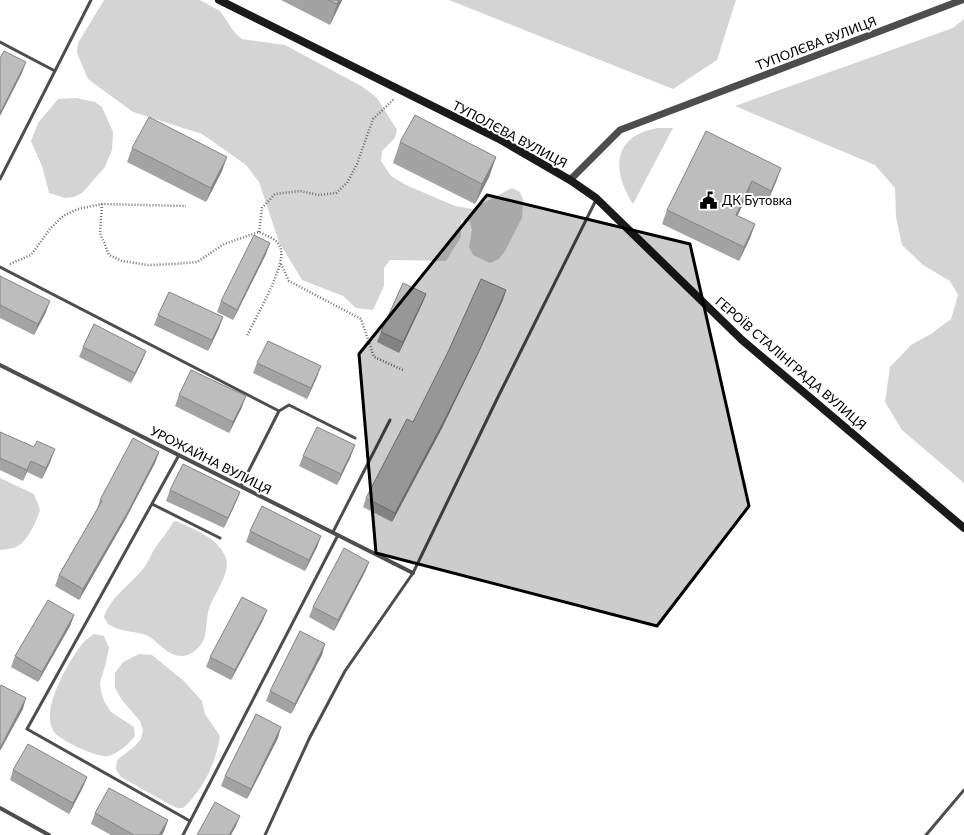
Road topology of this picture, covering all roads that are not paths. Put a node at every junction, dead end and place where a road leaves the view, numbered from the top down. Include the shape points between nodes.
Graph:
1 (92, 0) edge
2 (219, 0) edge
3 (962, 0) edge
4 (0, 42) edge
5 (55, 71) junction
6 (0, 179) edge
7 (570, 180) junction
8 (596, 198) junction
9 (0, 268) edge
10 (0, 365) edge
11 (279, 411) junction
12 (390, 420) dead end
13 (355, 438) dead end
14 (179, 455) junction
15 (241, 486) junction
16 (152, 504) junction
17 (964, 528) edge
18 (333, 532) junction
19 (338, 535) junction
20 (220, 538) dead end
21 (413, 573) junction
22 (964, 790) edge
23 (0, 808) edge
24 (190, 820) junction
25 (49, 835) edge
26 (183, 835) edge
27 (265, 835) edge
28 (926, 835) edge

1 - 5 lane
2 - 7 main road, ТУПОЛЄВА ВУЛИЦЯ via 501,140
3 - 7 street, ТУПОЛЄВА ВУЛИЦЯ via 620,130
4 - 5 lane
5 - 6 lane
7 - 8 main road, ГЕРОЇВ СТАЛІНГРАДА ВУЛИЦЯ
8 - 17 main road, ГЕРОЇВ СТАЛІНГРАДА ВУЛИЦЯ via 742,340
8 - 21 lane
9 - 11 lane
10 - 14 street, УРОЖАЙНА ВУЛИЦЯ
11 - 13 lane via 289,405
11 - 15 lane
12 - 18 lane
14 - 15 street, УРОЖАЙНА ВУЛИЦЯ
14 - 16 lane
15 - 18 street, УРОЖАЙНА ВУЛИЦЯ
16 - 20 lane
16 - 24 lane via 27,729
18 - 19 street, УРОЖАЙНА ВУЛИЦЯ
19 - 21 street, УРОЖАЙНА ВУЛИЦЯ
19 - 24 lane
21 - 27 lane via 345,671 309,739
22 - 28 lane
23 - 25 street
24 - 26 lane

